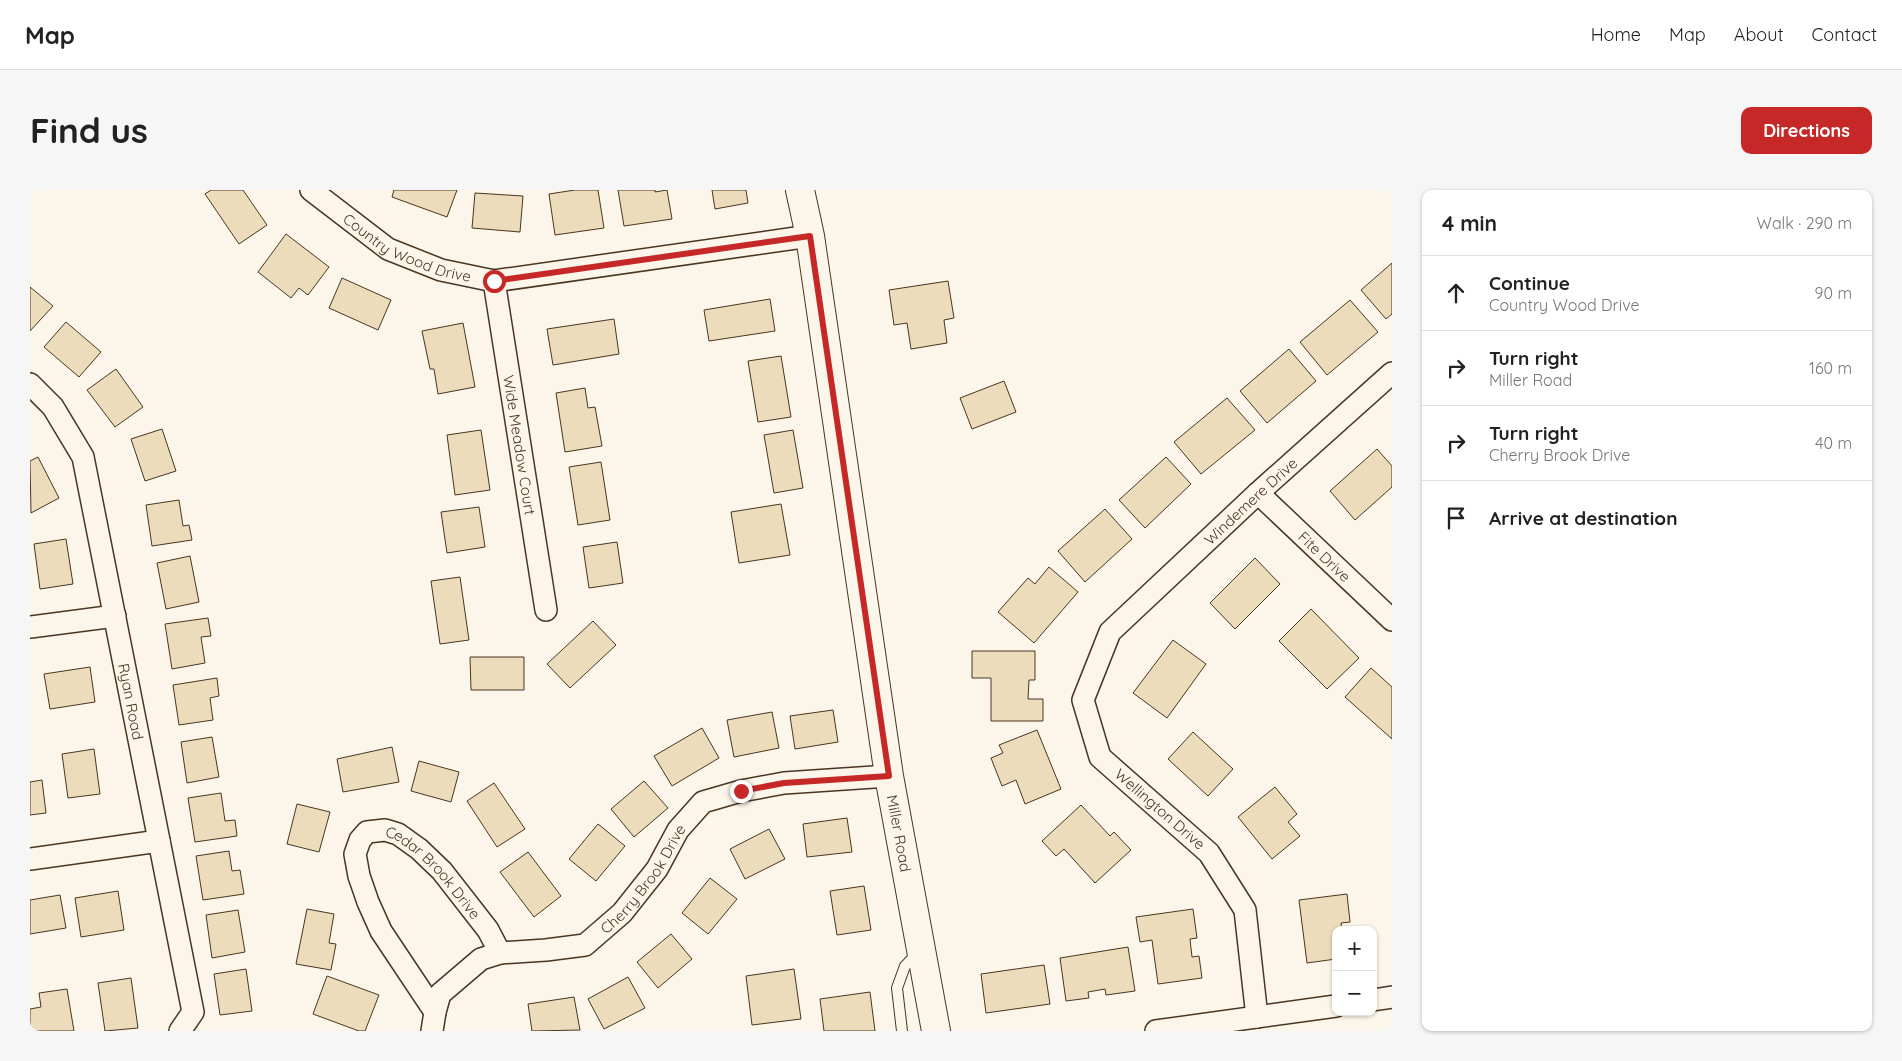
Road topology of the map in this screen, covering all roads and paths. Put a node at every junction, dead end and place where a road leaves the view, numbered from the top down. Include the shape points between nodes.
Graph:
1 (311, 190) edge
2 (800, 190) edge
3 (810, 236) junction
4 (494, 281) junction
5 (1392, 372) edge
6 (30, 384) edge
7 (1258, 493) junction
8 (546, 610) dead end
9 (115, 616) junction
10 (1392, 620) edge
11 (30, 627) edge
12 (1110, 632) joint
13 (889, 776) junction
14 (159, 841) junction
15 (30, 858) edge
16 (921, 950) junction
17 (500, 953) junction
18 (1392, 997) edge
19 (1377, 999) edge
20 (1332, 1007) edge
21 (1257, 1017) junction
22 (433, 1021) edge
23 (180, 1031) edge
24 (902, 1031) edge
25 (936, 1031) edge
26 (1156, 1031) edge

1 - 4 street, Country Wood Drive via 388,249 441,270
2 - 3 street, Miller Road
3 - 4 street, Country Wood Drive
3 - 13 street, Miller Road
4 - 8 street, Wide Meadow Court
5 - 7 street, Windemere Drive
6 - 9 street, Ryan Road via 53,407 83,457
7 - 10 street, Fite Drive
7 - 12 street, Windemere Drive
9 - 11 street
9 - 14 street, Ryan Road
12 - 21 street, Wellington Drive via 1083,700 1100,757 1209,853 1245,910
13 - 16 street, Miller Road
13 - 17 street, Cherry Brook Drive via 784,783 703,802 678,830 657,869 622,913 585,945
14 - 15 street
14 - 23 street, Ryan Road via 193,1012
16 - 24 lane via 905,966 897,988
16 - 25 street, Miller Road
17 - 22 street, Cherry Brook Drive via 481,959 440,994
17 - 22 street, Cedar Brook Drive via 488,930 442,871 419,849 398,834 385,830 367,832 355,854 368,902
18 - 19 street
20 - 21 street
21 - 26 street

